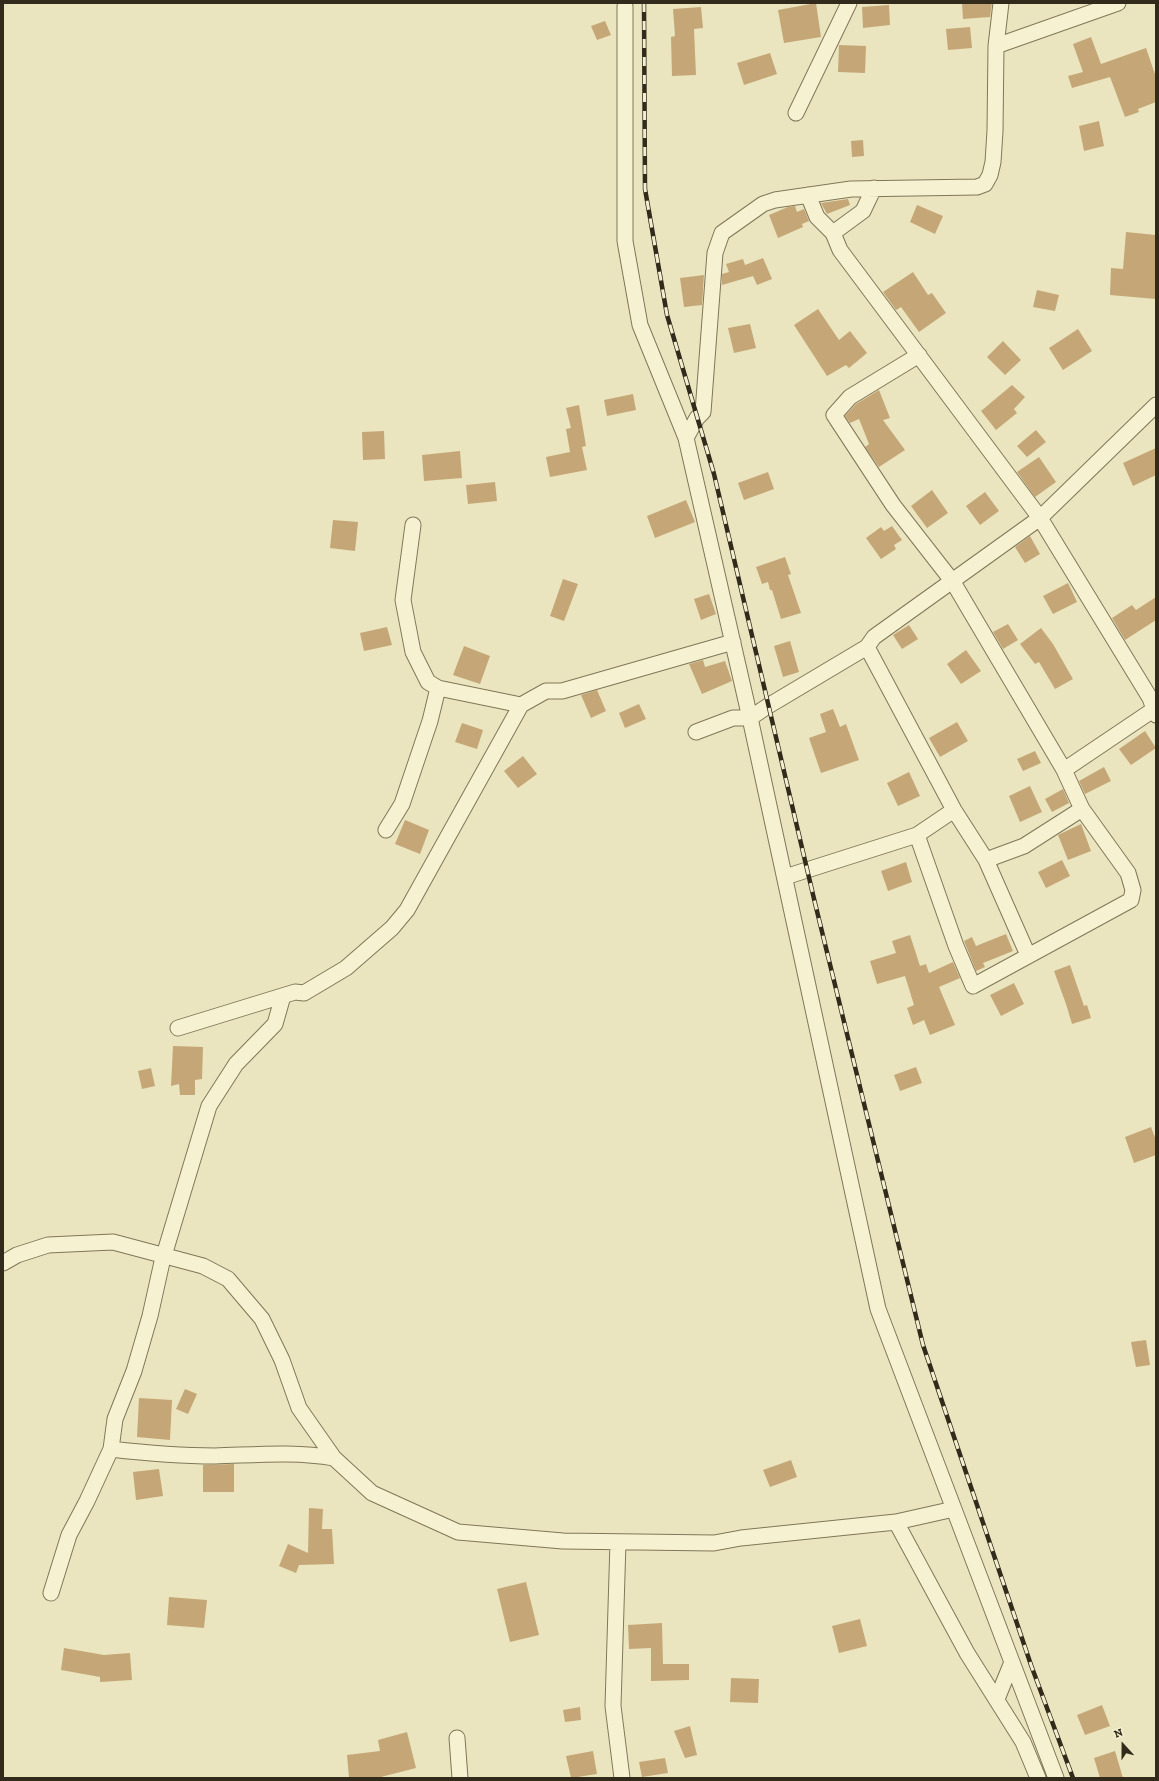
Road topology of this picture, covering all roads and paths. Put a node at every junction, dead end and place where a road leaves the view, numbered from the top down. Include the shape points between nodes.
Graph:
1 (849, 3) edge
2 (1001, 3) edge
3 (1118, 3) edge
4 (625, 6) dead end
5 (996, 46) junction
6 (796, 113) dead end
7 (874, 188) junction
8 (808, 195) junction
9 (833, 233) junction
10 (919, 355) junction
11 (1156, 406) edge
12 (686, 438) junction
13 (1040, 518) junction
14 (413, 525) dead end
15 (953, 582) junction
16 (733, 642) junction
17 (867, 647) junction
18 (438, 688) junction
19 (521, 705) junction
20 (1154, 712) edge
21 (750, 718) junction
22 (696, 732) dead end
23 (1064, 770) junction
24 (1082, 809) junction
25 (954, 810) junction
26 (386, 830) dead end
27 (917, 835) junction
28 (986, 860) junction
29 (785, 877) junction
30 (1028, 955) junction
31 (283, 996) junction
32 (178, 1028) dead end
33 (164, 1256) junction
34 (3, 1263) edge
35 (111, 1449) junction
36 (334, 1458) junction
37 (954, 1509) junction
38 (896, 1522) junction
39 (618, 1542) junction
40 (51, 1593) dead end
41 (1012, 1662) junction
42 (997, 1699) junction
43 (457, 1738) dead end
44 (460, 1778) edge
45 (622, 1778) edge
46 (1038, 1778) edge
47 (1056, 1778) edge

1 - 6 street
2 - 5 street
3 - 5 street
4 - 12 street via 625,240 640,325
5 - 7 street via 993,162 990,175 984,184 977,187
7 - 8 street
7 - 9 street via 863,211
8 - 9 street via 817,216
8 - 12 street via 763,204 722,233 718,240 703,412
9 - 10 street via 840,250
10 - 13 street
10 - 15 street via 850,397 834,415 893,505
11 - 13 street
12 - 16 street
13 - 15 street
13 - 20 street via 1150,698
14 - 18 street via 403,600 413,652 428,682
15 - 17 street via 874,636
15 - 23 street
16 - 19 street via 562,691 546,691
16 - 21 street
17 - 21 street
17 - 25 street
18 - 19 street
18 - 26 street via 430,721 402,804
19 - 31 street via 407,910 392,928 346,968 304,993 295,992
20 - 23 street
21 - 22 street via 733,718
21 - 29 street
23 - 24 street
24 - 28 street via 1024,846
24 - 30 street via 1128,873 1133,890 1131,900
25 - 27 street
25 - 28 street
27 - 29 street
27 - 30 street via 956,946 973,986
28 - 30 street
29 - 37 street via 878,1309
31 - 32 street
31 - 33 street via 275,1024 236,1064 209,1106
33 - 34 street via 113,1242 48,1246 17,1255
33 - 35 street via 134,1371 115,1419
33 - 36 street via 203,1266 228,1279 262,1319 282,1360 299,1408
35 - 36 street via 212,1456 314,1454
35 - 40 street via 69,1535
36 - 39 street via 372,1493 458,1532 563,1541
37 - 38 street
37 - 41 street
38 - 39 street via 714,1543
38 - 42 street via 967,1653
39 - 45 street via 613,1706
41 - 42 street
41 - 47 street
42 - 46 street via 1023,1742
43 - 44 street

